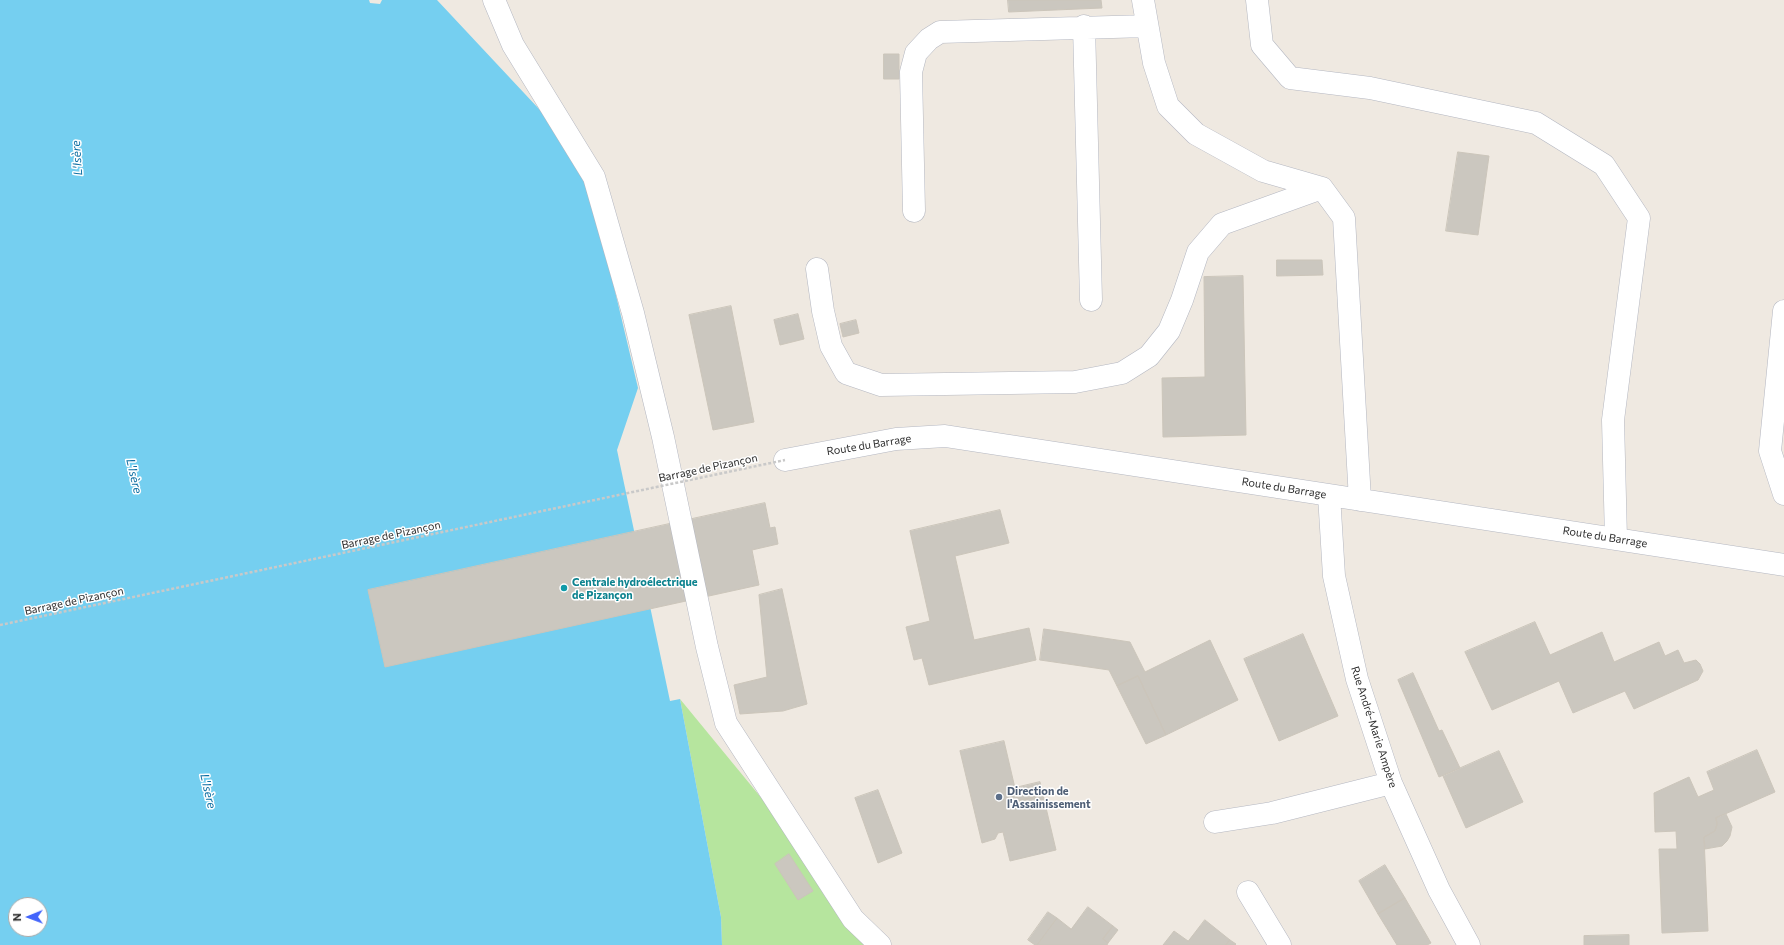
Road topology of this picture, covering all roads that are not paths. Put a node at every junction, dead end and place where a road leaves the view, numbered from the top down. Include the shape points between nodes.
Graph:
1 (494, 0) edge
2 (1143, 0) edge
3 (1256, 0) edge
4 (1084, 26) junction
5 (1147, 26) junction
6 (1322, 188) junction
7 (914, 211) dead end
8 (818, 269) dead end
9 (1091, 300) dead end
10 (1784, 311) edge
11 (785, 460) road end
12 (1784, 494) edge
13 (1329, 495) junction
14 (1360, 500) junction
15 (1616, 539) junction
16 (1784, 565) edge
17 (1391, 783) junction
18 (1215, 822) dead end
19 (1248, 892) dead end
20 (880, 945) edge
21 (1280, 945) edge
22 (1469, 945) edge

1 - 20 street via 513,46 594,177 633,313 663,436 707,647 726,723 853,919
2 - 5 street
3 - 15 street via 1262,45 1290,78 1370,88 1536,123 1604,165 1639,218 1613,420
4 - 5 street
4 - 7 street via 940,32 916,53 911,72
4 - 9 street
5 - 6 street via 1154,63 1168,106 1196,134 1263,171
6 - 8 street via 1222,224 1198,252 1169,331 1149,356 1122,373 1075,382 881,385 846,373 831,346 823,311
6 - 14 street via 1344,218
10 - 12 street via 1770,451
11 - 13 street, Route du Barrage via 896,439 945,436
13 - 14 street, Route du Barrage
13 - 17 street, Rue André-Marie Ampère via 1334,576 1357,679
14 - 15 street, Route du Barrage
15 - 16 street, Route du Barrage
17 - 18 street via 1272,813
17 - 22 street, Rue André-Marie Ampère via 1439,890
19 - 21 street

